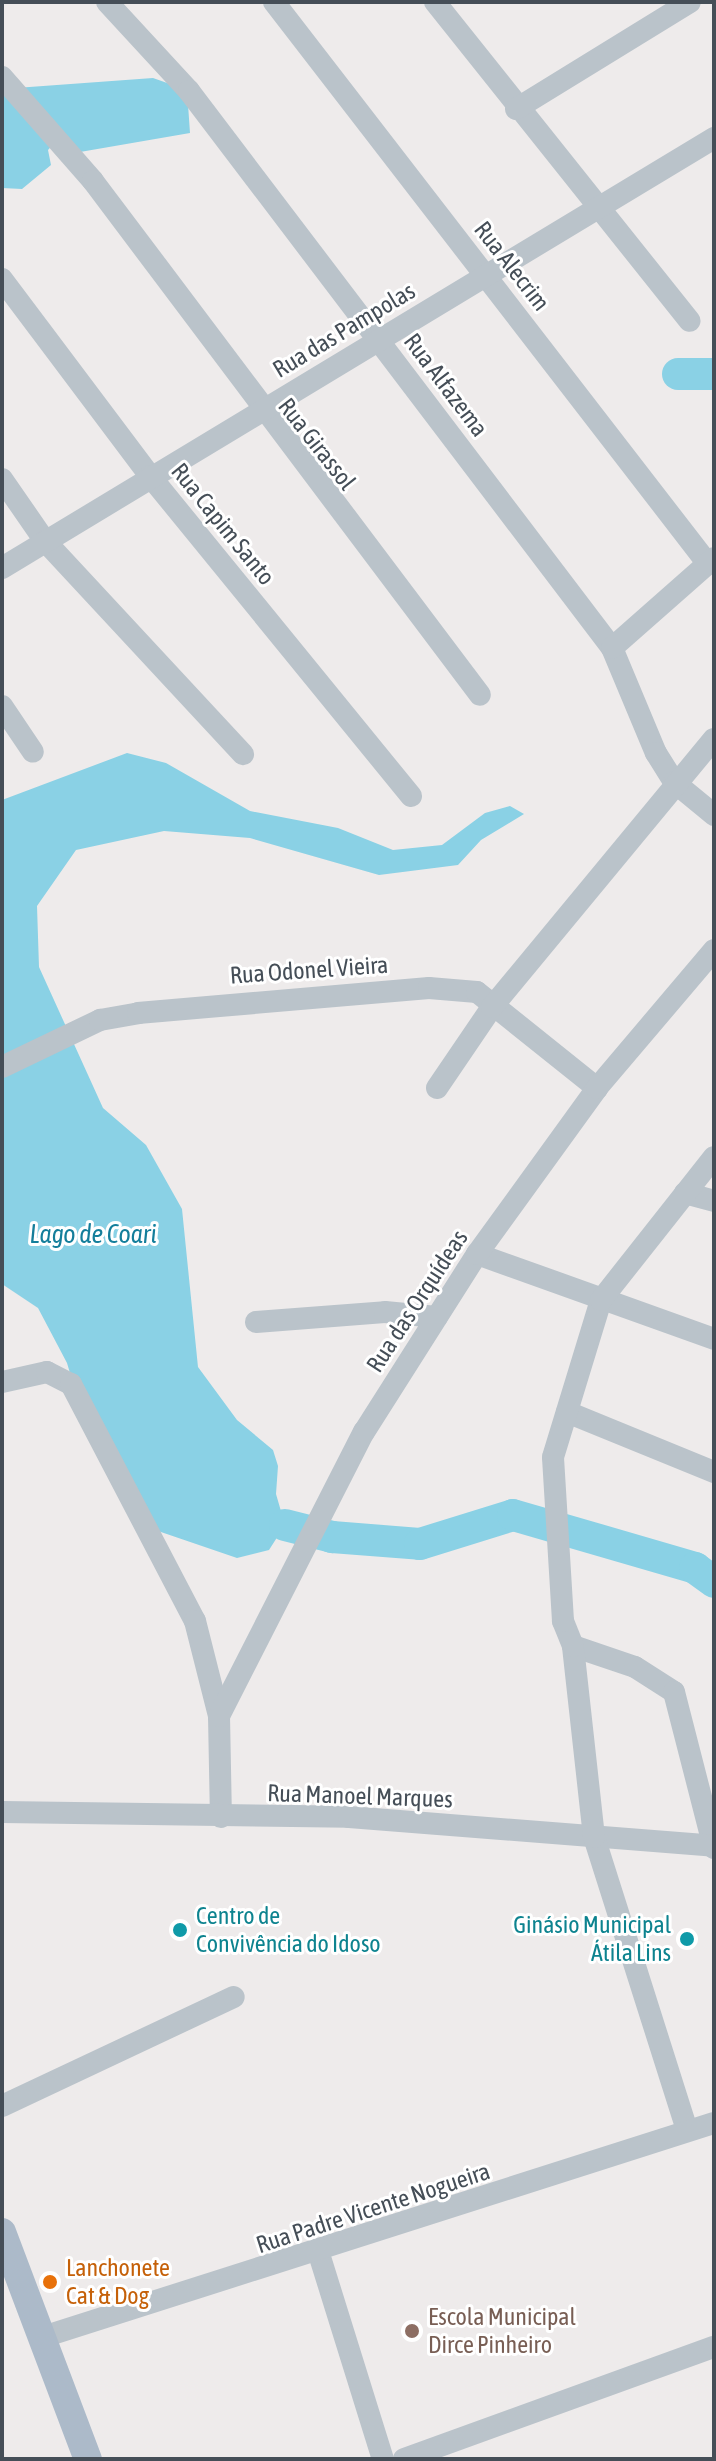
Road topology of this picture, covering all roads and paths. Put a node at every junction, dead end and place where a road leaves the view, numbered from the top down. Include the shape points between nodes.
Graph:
1 (107, 2) edge
2 (274, 2) edge
3 (435, 2) edge
4 (690, 2) edge
5 (2, 77) edge
6 (516, 109) junction
7 (712, 144) edge
8 (599, 207) junction
9 (488, 278) junction
10 (2, 279) edge
11 (690, 321) dead end
12 (376, 336) junction
13 (259, 411) junction
14 (150, 476) junction
15 (2, 479) edge
16 (45, 541) junction
17 (711, 561) edge
18 (2, 568) edge
19 (612, 648) junction
20 (480, 695) dead end
21 (2, 706) edge
22 (714, 739) edge
23 (33, 752) dead end
24 (243, 754) dead end
25 (674, 782) junction
26 (411, 796) dead end
27 (714, 815) edge
28 (714, 950) edge
29 (492, 1007) junction
30 (2, 1067) edge
31 (437, 1088) dead end
32 (597, 1088) junction
33 (714, 1157) edge
34 (685, 1193) junction
35 (714, 1201) edge
36 (477, 1254) junction
37 (601, 1300) junction
38 (437, 1317) junction
39 (256, 1322) dead end
40 (714, 1339) edge
41 (2, 1382) edge
42 (567, 1412) junction
43 (714, 1472) edge
44 (573, 1646) junction
45 (219, 1716) junction
46 (2, 1812) edge
47 (221, 1817) junction
48 (594, 1837) junction
49 (714, 1847) edge
50 (234, 1997) dead end
51 (2, 2106) edge
52 (714, 2123) edge
53 (687, 2130) junction
54 (2, 2232) edge
55 (319, 2254) junction
56 (46, 2336) junction
57 (714, 2347) edge
58 (88, 2459) edge
59 (383, 2459) edge
60 (404, 2459) edge

1 - 12 street, Rua Alfazema via 189,91
2 - 9 street, Rua Alecrim
3 - 6 street
4 - 6 street
5 - 13 street, Rua Girassol via 93,181
6 - 8 street
7 - 8 street, Rua das Pampolas
8 - 9 street, Rua das Pampolas
8 - 11 street
9 - 12 street, Rua das Pampolas
9 - 17 street, Rua Alecrim
10 - 14 street, Rua Capim Santo
12 - 13 street, Rua das Pampolas
12 - 19 street, Rua Alfazema
13 - 14 street, Rua das Pampolas
13 - 20 street, Rua Girassol
14 - 16 street, Rua das Pampolas
14 - 26 street, Rua Capim Santo
15 - 16 street
16 - 18 street, Rua das Pampolas
16 - 24 street
17 - 19 street
19 - 25 street, Rua Alfazema
21 - 23 street
22 - 25 street
25 - 27 street, Rua Alfazema
25 - 29 street
28 - 32 street, Rua das Orquídeas
29 - 30 street, Rua Odonel Vieira via 477,992 429,988 224,1001 100,1020
29 - 31 street
29 - 32 street, Rua Odonel Vieira
32 - 36 street, Rua das Orquídeas
33 - 34 street
34 - 35 street
34 - 37 street
36 - 37 street
36 - 38 street, Rua das Orquídeas
37 - 40 street
37 - 42 street
38 - 39 street via 385,1312
38 - 45 street, Rua das Orquídeas via 342,1472
41 - 45 street via 47,1372 71,1384 195,1621
42 - 43 street
42 - 44 street via 553,1457 561,1577
44 - 48 street
44 - 49 street via 635,1667 674,1692
45 - 47 street
46 - 47 street, Rua Manoel Marques
47 - 48 street, Rua Manoel Marques via 349,1817
48 - 49 street, Rua Manoel Marques
48 - 53 street
50 - 51 street
52 - 53 street, Rua Padre Vicente Nogueira
53 - 55 street, Rua Padre Vicente Nogueira
54 - 56 main road
55 - 56 street, Rua Padre Vicente Nogueira
55 - 59 street
56 - 58 main road
57 - 60 street

